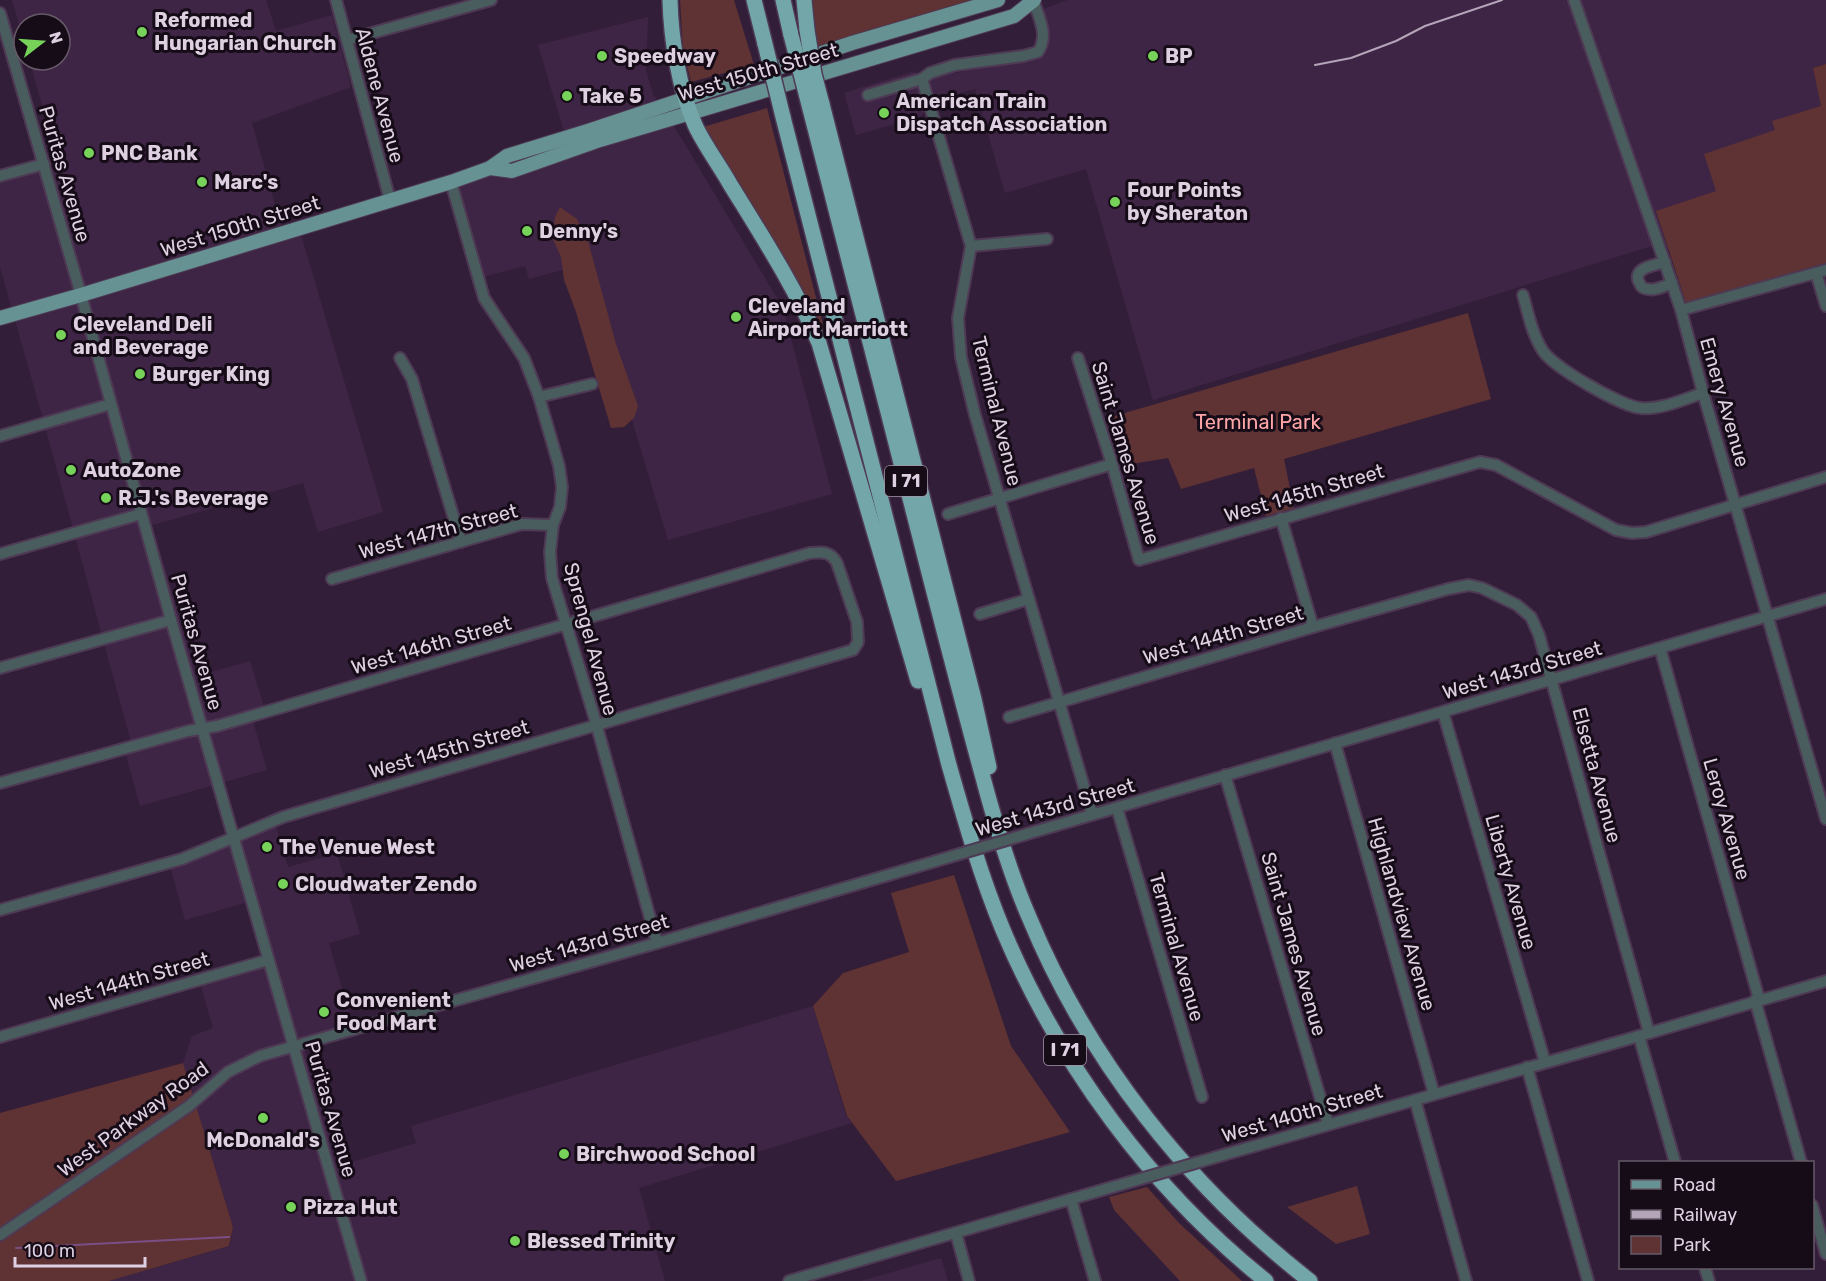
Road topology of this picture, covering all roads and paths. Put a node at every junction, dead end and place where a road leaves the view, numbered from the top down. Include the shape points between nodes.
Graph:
1 (336, 0) edge
2 (491, 0) edge
3 (670, 0) edge
4 (753, 0) edge
5 (783, 0) edge
6 (804, 0) edge
7 (998, 0) edge
8 (1033, 0) edge
9 (1574, 0) edge
10 (0, 13) edge
11 (2, 27) edge
12 (347, 40) junction
13 (922, 79) junction
14 (868, 94) dead end
15 (686, 97) junction
16 (816, 107) junction
17 (691, 112) junction
18 (44, 164) junction
19 (490, 168) junction
20 (0, 176) edge
21 (451, 182) junction
22 (390, 200) junction
23 (1047, 239) dead end
24 (971, 246) junction
25 (1665, 262) junction
26 (1821, 271) edge
27 (1672, 283) junction
28 (1522, 295) dead end
29 (81, 296) junction
30 (1826, 306) edge
31 (1681, 310) junction
32 (0, 318) edge
33 (400, 358) dead end
34 (1078, 358) dead end
35 (592, 384) dead end
36 (1703, 393) junction
37 (539, 397) junction
38 (111, 404) junction
39 (0, 436) edge
40 (1112, 464) junction
41 (1826, 477) edge
42 (1000, 498) junction
43 (1736, 504) junction
44 (141, 514) junction
45 (948, 514) dead end
46 (1281, 518) junction
47 (553, 525) junction
48 (461, 542) junction
49 (0, 554) edge
50 (1139, 560) joint
51 (332, 579) dead end
52 (1449, 590) joint
53 (848, 591) joint
54 (1029, 599) junction
55 (1826, 599) edge
56 (980, 614) dead end
57 (1767, 616) junction
58 (171, 620) junction
59 (566, 624) junction
60 (1313, 627) junction
61 (1660, 648) junction
62 (0, 668) edge
63 (1552, 680) junction
64 (1060, 702) junction
65 (1443, 711) junction
66 (1009, 717) dead end
67 (596, 724) junction
68 (203, 727) junction
69 (1335, 743) junction
70 (949, 765) junction
71 (1225, 775) junction
72 (0, 783) edge
73 (1117, 808) junction
74 (1092, 814) junction
75 (1826, 819) edge
76 (234, 838) junction
77 (0, 910) edge
78 (657, 943) junction
79 (268, 960) junction
80 (1826, 981) edge
81 (1757, 1000) junction
82 (1644, 1034) junction
83 (0, 1037) edge
84 (294, 1047) junction
85 (1545, 1062) junction
86 (1527, 1067) junction
87 (1434, 1094) junction
88 (1202, 1097) dead end
89 (1415, 1100) junction
90 (1328, 1124) junction
91 (1675, 1161) edge
92 (1801, 1161) edge
93 (1071, 1199) junction
94 (1814, 1212) edge
95 (956, 1233) junction
96 (0, 1235) edge
97 (1826, 1254) edge
98 (361, 1281) edge
99 (789, 1281) edge
100 (969, 1281) edge
101 (1095, 1281) edge
102 (1266, 1281) edge
103 (1310, 1281) edge
104 (1467, 1281) edge
105 (1588, 1281) edge

1 - 12 street, Aldene Avenue
2 - 12 street
3 - 15 highway via 674,44
4 - 70 highway, I 71, bridge
5 - 16 highway, bridge
6 - 16 highway, bridge
7 - 15 main road, West 150th Street
8 - 13 street via 1043,32 1038,52 955,65
8 - 17 main road, West 150th Street via 1014,16
9 - 25 street, Emery Avenue
10 - 11 street, Puritas Avenue
11 - 18 street, Puritas Avenue
12 - 22 street, Aldene Avenue
13 - 14 street
13 - 24 street, Terminal Avenue
15 - 17 highway
15 - 19 main road, West 150th Street via 507,156
16 - 103 highway, I 71 via 982,735 1005,853 1029,919 1088,1035 1137,1106 1236,1218
17 - 19 main road, West 150th Street via 512,171
17 - 70 highway via 696,127 795,293 819,343 909,653
18 - 20 street
18 - 29 street, Puritas Avenue
19 - 21 main road, West 150th Street
21 - 22 main road, West 150th Street
21 - 37 street, Sprengel Avenue via 484,298 524,358
22 - 29 main road, West 150th Street
23 - 24 street
24 - 42 street, Terminal Avenue via 958,318 961,357
25 - 27 street, Emery Avenue
25 - 27 street via 1644,268 1638,282 1650,290
26 - 30 street
26 - 31 street
27 - 31 street, Emery Avenue
28 - 36 street via 1543,352 1561,369 1624,404 1658,407
29 - 32 main road, West 150th Street
29 - 38 street, Puritas Avenue
31 - 36 street, Emery Avenue
33 - 48 street via 412,379
34 - 40 street, Saint James Avenue
35 - 37 street
36 - 43 street, Emery Avenue
37 - 47 street, Sprengel Avenue via 562,487
38 - 39 street
38 - 44 street, Puritas Avenue
40 - 42 street
40 - 50 street, Saint James Avenue
41 - 43 street
42 - 45 street
42 - 54 street, Terminal Avenue
43 - 46 street, West 145th Street via 1632,533 1616,530 1496,465 1480,462
43 - 57 street, Emery Avenue
44 - 49 street
44 - 58 street, Puritas Avenue
46 - 50 street, West 145th Street
46 - 60 street
47 - 48 street, West 147th Street via 522,524
47 - 59 street, Sprengel Avenue via 552,578
48 - 51 street, West 147th Street
52 - 60 street, West 144th Street
52 - 63 street, Elsetta Avenue via 1469,585 1482,588 1532,617
53 - 59 street, West 146th Street via 832,556 825,552 810,553
53 - 67 street, West 145th Street via 857,622 858,642 853,650
54 - 56 street
54 - 64 street, Terminal Avenue
55 - 57 street, West 143rd Street
57 - 61 street, West 143rd Street
57 - 75 street, Emery Avenue
58 - 62 street
58 - 68 street, Puritas Avenue
59 - 67 street, Sprengel Avenue
59 - 68 street, West 146th Street
60 - 64 street, West 144th Street
61 - 63 street, West 143rd Street
61 - 81 street, Leroy Avenue
63 - 65 street, West 143rd Street
63 - 82 street, Elsetta Avenue
64 - 66 street, West 144th Street
64 - 74 street, Terminal Avenue
65 - 69 street, West 143rd Street
65 - 85 street, Liberty Avenue
67 - 76 street, West 145th Street via 283,817
67 - 78 street, Sprengel Avenue
68 - 72 street, West 146th Street
68 - 76 street, Puritas Avenue
69 - 71 street, West 143rd Street
69 - 87 street, Highlandview Avenue
70 - 102 highway, I 71 via 1003,930 1042,1011 1069,1056 1148,1166 1192,1215
71 - 73 street, West 143rd Street
71 - 90 street, Saint James Avenue
73 - 74 street, West 143rd Street
73 - 88 street, Terminal Avenue
74 - 78 street, West 143rd Street, bridge
76 - 77 street, West 145th Street via 182,859
76 - 79 street, Puritas Avenue
78 - 84 street, West 143rd Street
79 - 83 street, West 144th Street
79 - 84 street, Puritas Avenue
80 - 81 street, West 140th Street
81 - 82 street, West 140th Street
81 - 92 street, Leroy Avenue
82 - 85 street, West 140th Street
82 - 91 street, Elsetta Avenue
84 - 96 street, West Parkway Road via 260,1056 228,1072 189,1106
84 - 98 street, Puritas Avenue
85 - 86 street, West 140th Street
86 - 87 street, West 140th Street
86 - 105 street
87 - 89 street, West 140th Street
89 - 90 street, West 140th Street
89 - 104 street
90 - 93 street, West 140th Street, bridge
93 - 95 street, West 140th Street
93 - 101 street
94 - 97 street
95 - 99 street, West 140th Street
95 - 100 street

